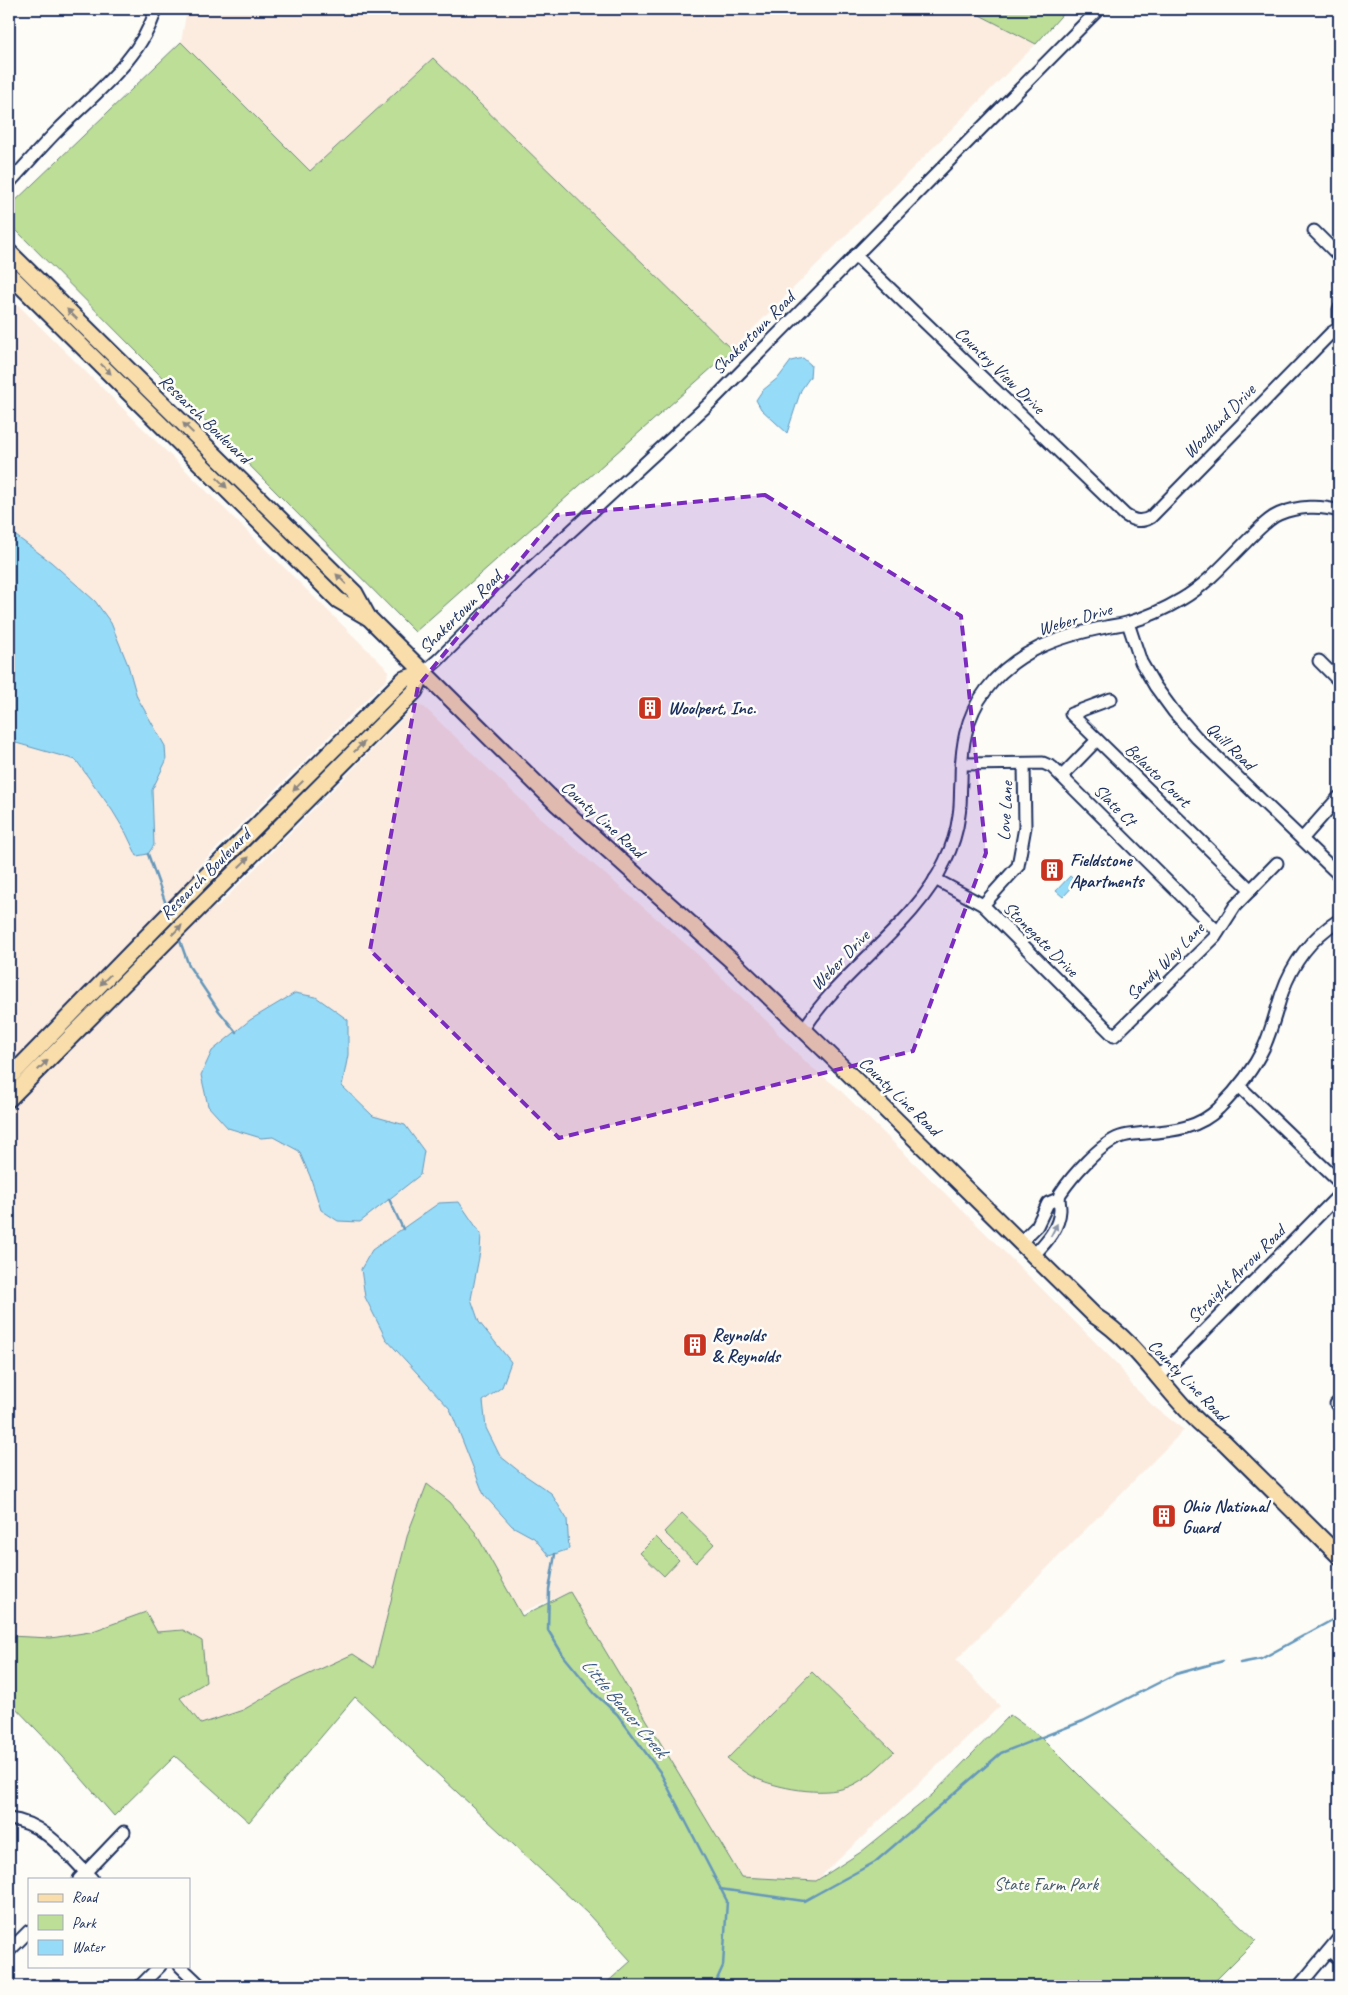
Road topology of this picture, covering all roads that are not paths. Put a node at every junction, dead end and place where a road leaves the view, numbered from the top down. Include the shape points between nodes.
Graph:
1 (156, 9) edge
2 (1099, 9) edge
3 (9, 183) edge
4 (1314, 231) dead end
5 (9, 252) edge
6 (856, 255) junction
7 (1339, 256) edge
8 (9, 274) edge
9 (1339, 309) edge
10 (1339, 322) edge
11 (1339, 328) edge
12 (212, 451) junction
13 (200, 462) junction
14 (1120, 510) joint
15 (1339, 511) edge
16 (369, 618) junction
17 (1128, 623) junction
18 (1319, 661) dead end
19 (423, 673) junction
20 (1339, 681) edge
21 (1111, 699) dead end
22 (1097, 740) junction
23 (961, 764) junction
24 (1024, 765) junction
25 (1062, 776) junction
26 (1339, 797) edge
27 (1302, 839) junction
28 (1277, 863) dead end
29 (1338, 874) edge
30 (935, 879) junction
31 (1251, 890) junction
32 (983, 905) junction
33 (1339, 920) edge
34 (1218, 932) junction
35 (804, 1029) junction
36 (1114, 1036) joint
37 (9, 1078) edge
38 (1239, 1086) junction
39 (9, 1099) edge
40 (1339, 1182) edge
41 (1339, 1195) edge
42 (1058, 1199) junction
43 (1021, 1242) junction
44 (1034, 1255) junction
45 (1158, 1378) junction
46 (1339, 1556) edge
47 (9, 1819) edge
48 (124, 1832) dead end
49 (86, 1877) edge
50 (28, 1932) edge
51 (1339, 1938) edge
52 (9, 1951) edge
53 (1329, 1951) junction
54 (1339, 1958) edge
55 (158, 1968) edge
56 (182, 1968) edge
57 (140, 1986) edge
58 (201, 1986) edge
59 (1299, 1986) edge

1 - 3 street via 151,26 132,56
2 - 6 street, Shakertown Road
4 - 7 street
12 -> 5 main road, Research Boulevard
6 - 14 street, Country View Drive
6 - 19 street, Shakertown Road via 710,403 517,581
8 -> 13 main road, Research Boulevard
9 - 10 street
11 - 14 street, Woodland Drive via 1151,516 1144,521 1132,520
12 - 13 main road
16 -> 12 main road, Research Boulevard via 355,593
13 -> 16 main road, Research Boulevard via 338,600
15 - 17 street, Weber Drive via 1303,507 1278,514 1190,594 1161,611
16 - 19 main road, Research Boulevard
17 - 23 street, Weber Drive via 1040,645 1018,658 986,690 972,716 963,741
17 - 27 street, Quill Road via 1141,662 1174,712
18 - 20 street
19 - 35 main road, County Line Road via 558,804
19 -> 37 main road, Research Boulevard via 404,679
39 -> 19 main road, Research Boulevard via 415,691
21 - 22 street, Belauto Court via 1071,714
22 - 25 street
22 - 31 street, Belauto Court
23 - 24 street, Slate Ct
23 - 30 street, Weber Drive via 958,821 948,854
24 - 25 street, Slate Ct via 1043,764
24 - 32 street, Love Lane via 1025,828 1018,866
25 - 34 street, Slate Ct
26 - 27 street
27 - 29 street, Quill Road
28 - 31 street, Sandy Way Lane
30 - 32 street, Stonegate Drive
30 - 35 street, Weber Drive via 913,908 817,1009
31 - 34 street, Sandy Way Lane via 1235,906
32 - 36 street, Stonegate Drive
33 - 38 street via 1322,932 1296,961 1288,975 1264,1048
34 - 36 street, Sandy Way Lane
35 - 43 main road, County Line Road
38 - 40 street
38 - 42 street via 1206,1119 1192,1125 1162,1132 1129,1134 1110,1141 1064,1187
41 - 45 street, Straight Arrow Road
42 - 43 street via 1048,1203 1037,1226
44 -> 42 street via 1052,1235 1058,1222
43 - 44 main road, County Line Road
44 - 45 main road, County Line Road via 1148,1364
45 - 46 main road, County Line Road
47 - 49 street via 37,1827
48 - 49 street
50 - 52 street
51 - 53 street
53 - 54 street
53 - 59 street
55 - 57 street
56 - 58 street

